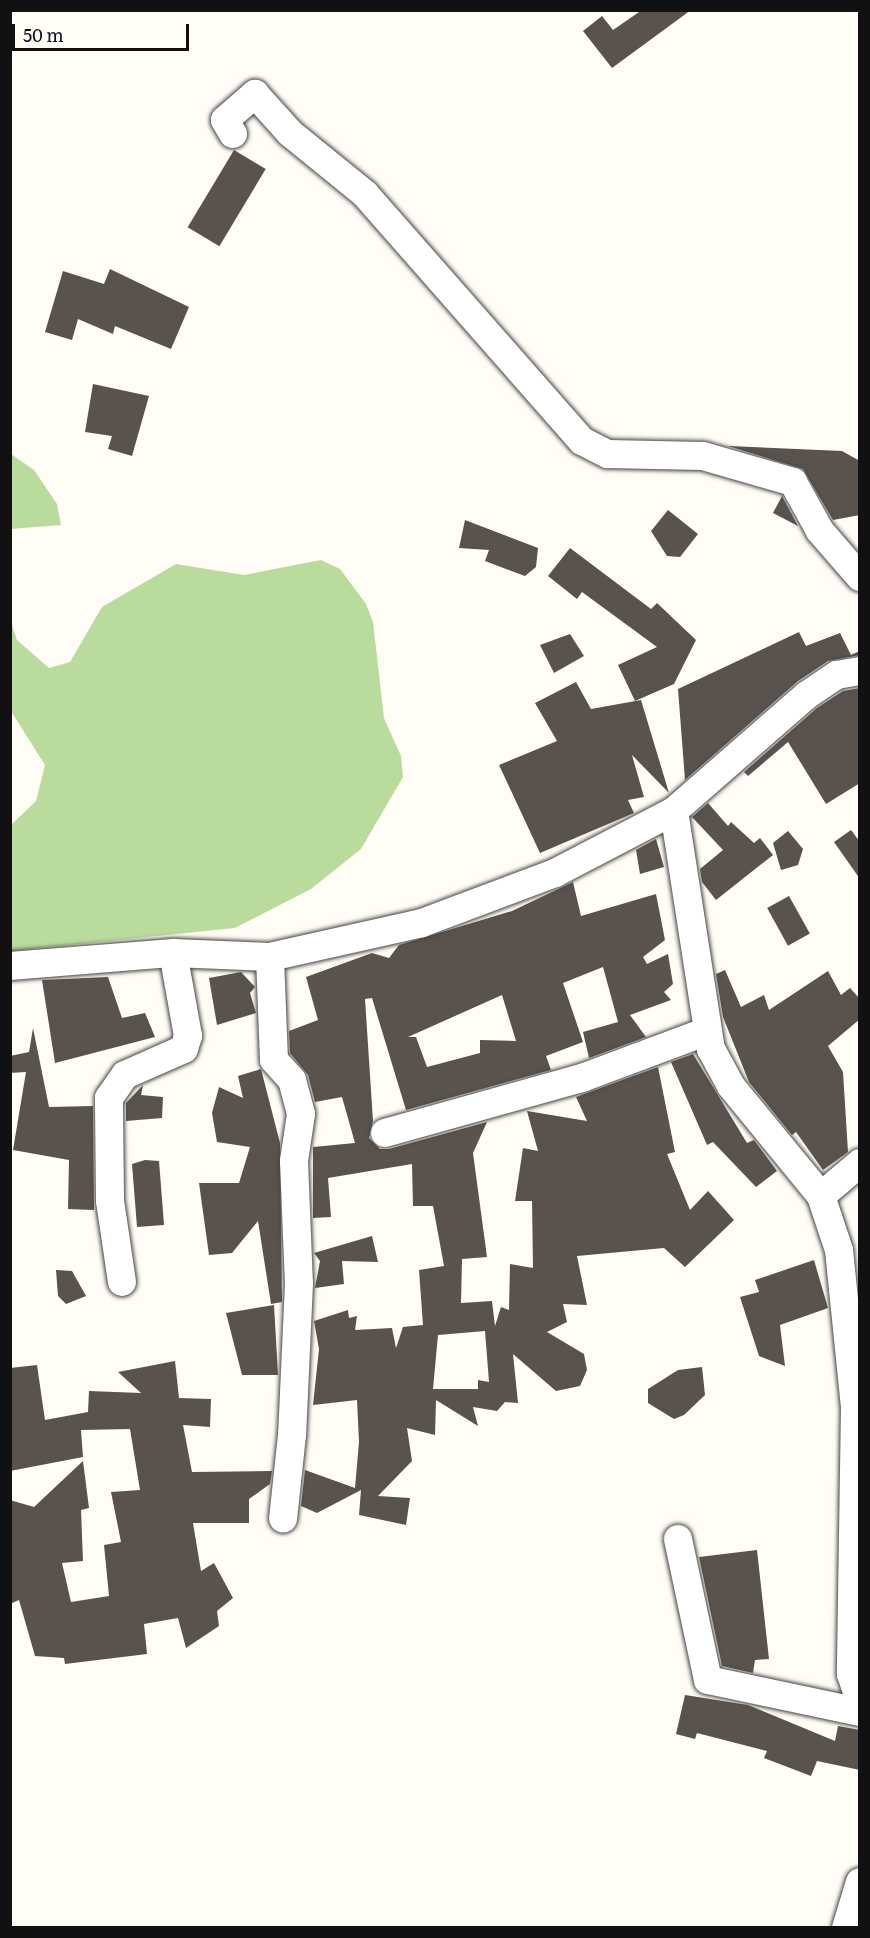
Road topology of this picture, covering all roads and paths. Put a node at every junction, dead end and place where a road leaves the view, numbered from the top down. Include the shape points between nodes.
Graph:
1 (233, 134) dead end
2 (860, 577) edge
3 (860, 671) edge
4 (674, 811) junction
5 (173, 953) junction
6 (270, 957) junction
7 (10, 966) edge
8 (708, 1031) junction
9 (385, 1133) dead end
10 (860, 1163) edge
11 (821, 1196) junction
12 (122, 1282) dead end
13 (283, 1519) dead end
14 (678, 1539) dead end
15 (860, 1702) edge
16 (860, 1712) edge
17 (860, 1882) edge
18 (846, 1928) edge

1 - 2 street via 225,120 255,94 290,133 364,194 582,441 608,454 703,456 793,482 820,531
3 - 4 street via 837,675 807,695
4 - 6 street via 555,873 422,923
4 - 8 street
5 - 6 street
5 - 7 street
5 - 12 street via 188,1036 184,1049 125,1075 109,1098 110,1201
6 - 13 street via 274,1060 292,1080 302,1114 294,1161 298,1283 292,1435
8 - 9 street via 582,1077
8 - 11 street via 711,1049 730,1086
10 - 11 street
11 - 15 street via 839,1250 855,1407 851,1674
14 - 16 street via 708,1680
17 - 18 street

